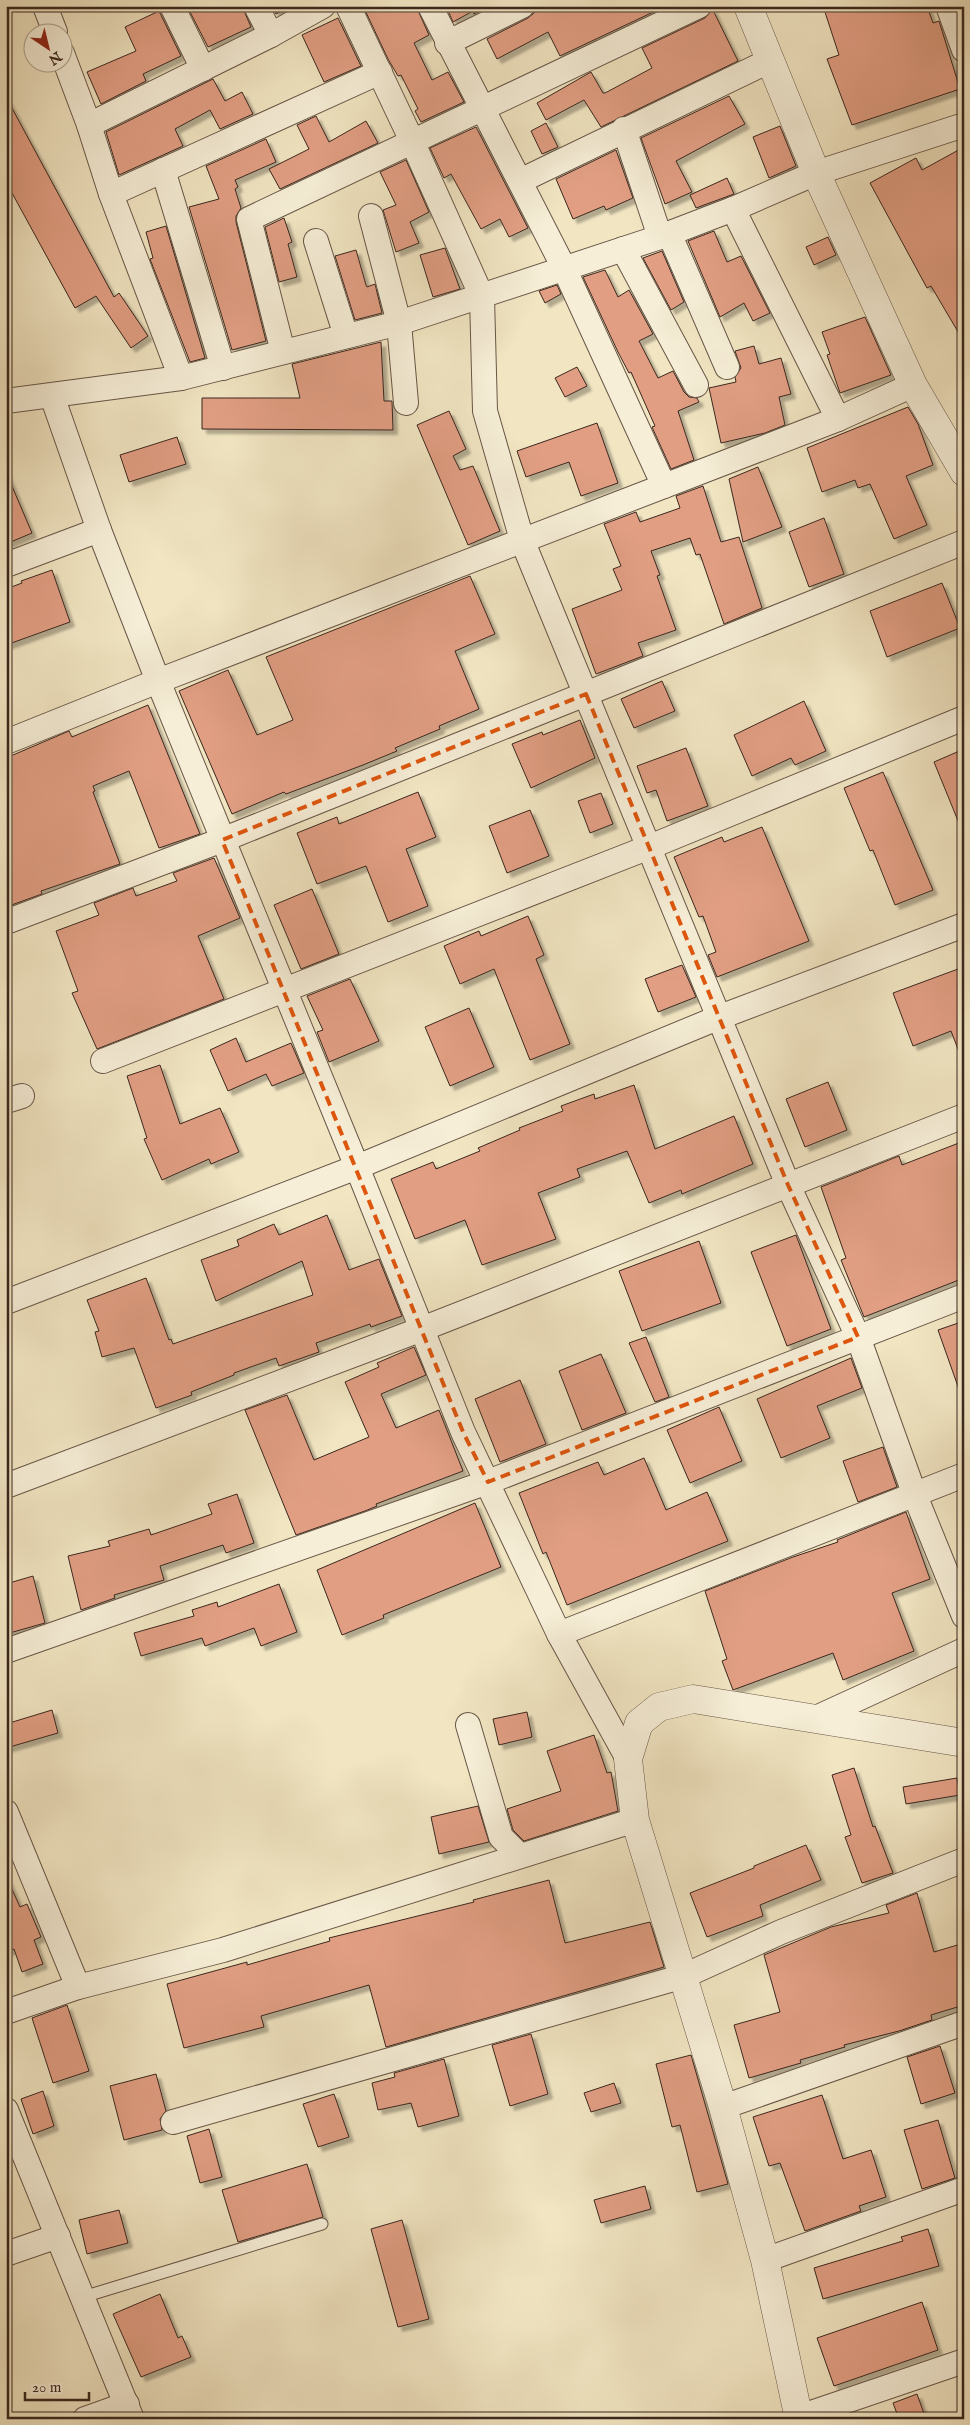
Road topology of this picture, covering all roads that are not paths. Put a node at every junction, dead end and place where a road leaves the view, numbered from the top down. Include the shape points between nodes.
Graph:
1 (45, 6) edge
2 (172, 6) edge
3 (256, 6) edge
4 (323, 6) edge
5 (348, 6) edge
6 (430, 6) edge
7 (522, 6) edge
8 (699, 6) edge
9 (748, 6) edge
10 (948, 6) edge
11 (51, 22) edge
12 (271, 35) junction
13 (447, 43) junction
14 (963, 43) edge
15 (771, 60) junction
16 (203, 69) junction
17 (69, 72) edge
18 (380, 72) junction
19 (482, 110) junction
20 (90, 125) junction
21 (964, 125) edge
22 (624, 129) junction
23 (412, 141) junction
24 (163, 170) junction
25 (816, 174) junction
26 (520, 181) junction
27 (111, 194) junction
28 (733, 209) junction
29 (371, 216) dead end
30 (664, 235) junction
31 (316, 241) dead end
32 (623, 249) junction
33 (564, 268) junction
34 (482, 297) junction
35 (399, 323) junction
36 (346, 336) junction
37 (283, 352) junction
38 (727, 367) dead end
39 (223, 368) junction
40 (181, 378) junction
41 (696, 385) dead end
42 (913, 385) junction
43 (52, 396) junction
44 (6, 401) edge
45 (406, 403) dead end
46 (838, 419) junction
47 (964, 472) edge
48 (664, 486) junction
49 (99, 530) junction
50 (522, 540) junction
51 (964, 542) edge
52 (6, 565) edge
53 (158, 681) junction
54 (586, 694) junction
55 (964, 718) edge
56 (6, 742) edge
57 (222, 840) junction
58 (647, 848) junction
59 (6, 922) edge
60 (964, 925) edge
61 (285, 988) junction
62 (720, 1017) junction
63 (104, 1061) dead end
64 (964, 1116) edge
65 (357, 1167) junction
66 (788, 1185) junction
67 (964, 1296) edge
68 (6, 1302) edge
69 (422, 1329) junction
70 (858, 1337) junction
71 (964, 1475) edge
72 (488, 1482) junction
73 (6, 1486) edge
74 (914, 1493) junction
75 (964, 1616) edge
76 (559, 1634) junction
77 (964, 1650) edge
78 (6, 1651) edge
79 (816, 1718) junction
80 (468, 1725) dead end
81 (964, 1743) edge
82 (628, 1759) junction
83 (6, 1812) edge
84 (635, 1820) junction
85 (520, 1856) junction
86 (964, 1860) edge
87 (684, 1976) junction
88 (78, 1987) junction
89 (6, 2012) edge
90 (964, 2023) edge
91 (723, 2107) junction
92 (6, 2110) edge
93 (173, 2122) dead end
94 (964, 2188) edge
95 (322, 2224) dead end
96 (58, 2236) junction
97 (6, 2254) edge
98 (765, 2260) junction
99 (83, 2297) junction
100 (964, 2361) edge
101 (130, 2412) edge
102 (799, 2418) edge
103 (85, 2419) edge

1 - 11 street
2 - 16 street
3 - 12 street
4 - 12 street
5 - 18 street
6 - 13 street
7 - 13 street
8 - 19 street
9 - 15 street
10 - 14 street
12 - 16 street
13 - 19 street
15 - 22 street
15 - 25 street
16 - 20 street
17 - 20 street
18 - 23 street
18 - 24 street
19 - 23 street
19 - 26 street
20 - 27 street
21 - 25 street
22 - 26 street
22 - 30 street
23 - 34 street
23 - 37 street via 249,219
24 - 27 street
24 - 39 street
25 - 28 street
25 - 42 street
26 - 33 street
27 - 40 street
28 - 30 street
28 - 46 street
29 - 35 street
30 - 32 street
30 - 38 street
31 - 36 street
32 - 33 street
32 - 41 street
33 - 34 street
33 - 48 street
34 - 35 street
34 - 50 street via 485,411
35 - 36 street
35 - 45 street
36 - 37 street
37 - 39 street
39 - 40 street
40 - 43 street
42 - 46 street
42 - 47 street
43 - 44 street
43 - 49 street
46 - 48 street
48 - 50 street
49 - 52 street
49 - 53 street
50 - 53 street
50 - 54 street
51 - 54 street
53 - 56 street
53 - 57 street
54 - 57 street
54 - 58 street
55 - 58 street
57 - 59 street
57 - 61 street
58 - 61 street
58 - 62 street
60 - 62 street
61 - 63 street
61 - 65 street
62 - 65 street
62 - 66 street
64 - 66 street
65 - 68 street
65 - 69 street
66 - 69 street
66 - 70 street
67 - 70 street
69 - 72 street via 463,1432
69 - 73 street
70 - 72 street
70 - 74 street
71 - 74 street
72 - 76 street
72 - 78 street
74 - 75 street
74 - 76 street
76 - 82 street
77 - 79 street
79 - 81 street
79 - 82 street via 693,1699 659,1706 639,1723
80 - 85 street via 501,1837
82 - 84 street
83 - 88 street
84 - 85 street
84 - 87 street
85 - 88 street via 223,1950
86 - 87 street via 781,1932
87 - 91 street
87 - 93 street
88 - 89 street
90 - 91 street
91 - 98 street
92 - 96 street
94 - 98 street
95 - 99 lane
96 - 97 street
96 - 99 street
98 - 102 street
99 - 101 street
100 - 102 street
101 - 103 street

